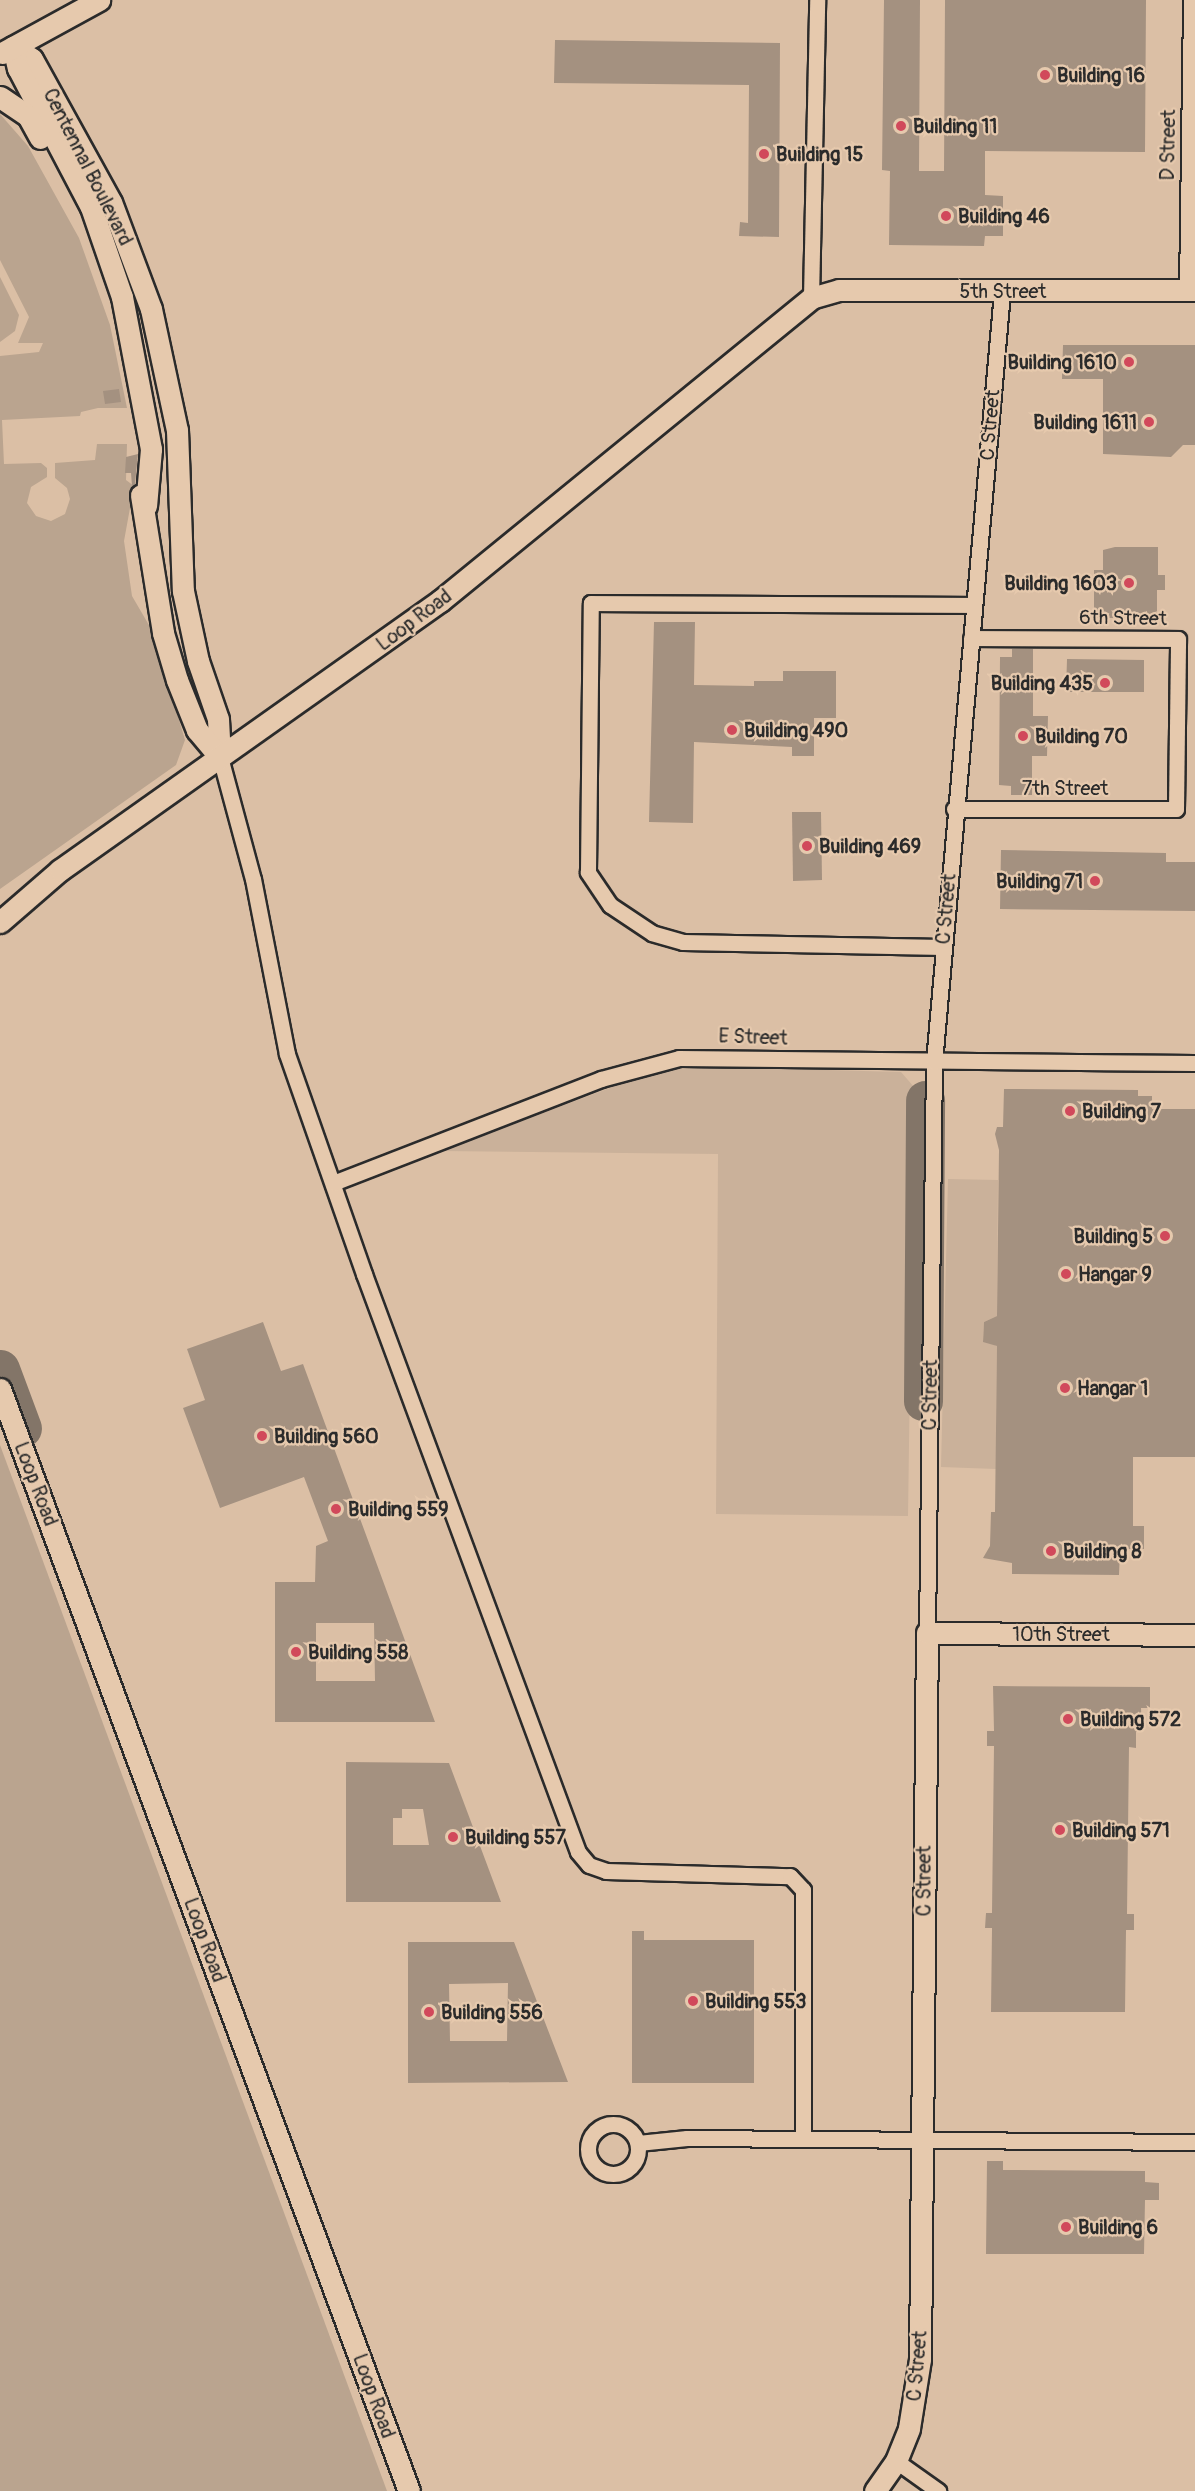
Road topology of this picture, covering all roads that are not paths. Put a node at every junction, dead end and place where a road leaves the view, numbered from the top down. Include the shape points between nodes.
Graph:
1 (99, 0) edge
2 (817, 0) edge
3 (1191, 0) edge
4 (6, 51) edge
5 (0, 97) edge
6 (119, 286) junction
7 (1191, 290) edge
8 (1002, 292) junction
9 (811, 298) junction
10 (973, 605) junction
11 (971, 638) junction
12 (220, 757) junction
13 (954, 809) junction
14 (1176, 809) joint
15 (0, 922) edge
16 (943, 947) junction
17 (934, 1062) junction
18 (1195, 1063) edge
19 (333, 1183) junction
20 (0, 1389) edge
21 (927, 1633) junction
22 (1195, 1635) edge
23 (803, 2139) junction
24 (922, 2139) junction
25 (1195, 2142) edge
26 (638, 2143) dead end
27 (896, 2461) junction
28 (409, 2491) edge
29 (875, 2491) edge
30 (938, 2491) edge

1 - 4 street
2 - 9 street
3 - 7 street, D Street
4 - 6 street, Centennal Boulevard via 91,207
4 - 12 street, Centennal Boulevard via 32,59 111,202 152,309 177,429 183,591 198,661 218,719
5 - 6 street via 28,116
6 - 12 street, Centennal Boulevard via 139,367 146,432 139,449 139,477 163,633 197,730
7 - 8 street, 5th Street
8 - 9 street, 5th Street via 839,290
8 - 10 street, C Street
9 - 12 street, Loop Road via 636,436 440,601
10 - 11 street, C Street
10 - 16 street via 591,603 588,872 610,905 652,933 683,942
11 - 13 street, C Street
11 - 14 street, 6th Street via 1178,639
12 - 15 street, Loop Road via 52,877
12 - 19 street via 253,879 278,1021
13 - 14 street, 7th Street
13 - 16 street, C Street
16 - 17 street, C Street
17 - 18 street, E Street
17 - 19 street, E Street via 705,1057 658,1061
17 - 21 street, C Street
19 - 23 street via 582,1860 596,1869 616,1872 790,1876 803,1890
20 - 28 street, Loop Road
21 - 22 street, 10th Street
21 - 24 street, C Street
23 - 24 street
23 - 26 street
24 - 25 street
24 - 27 street, C Street via 918,2382
27 - 29 street, C Street
27 - 30 street

